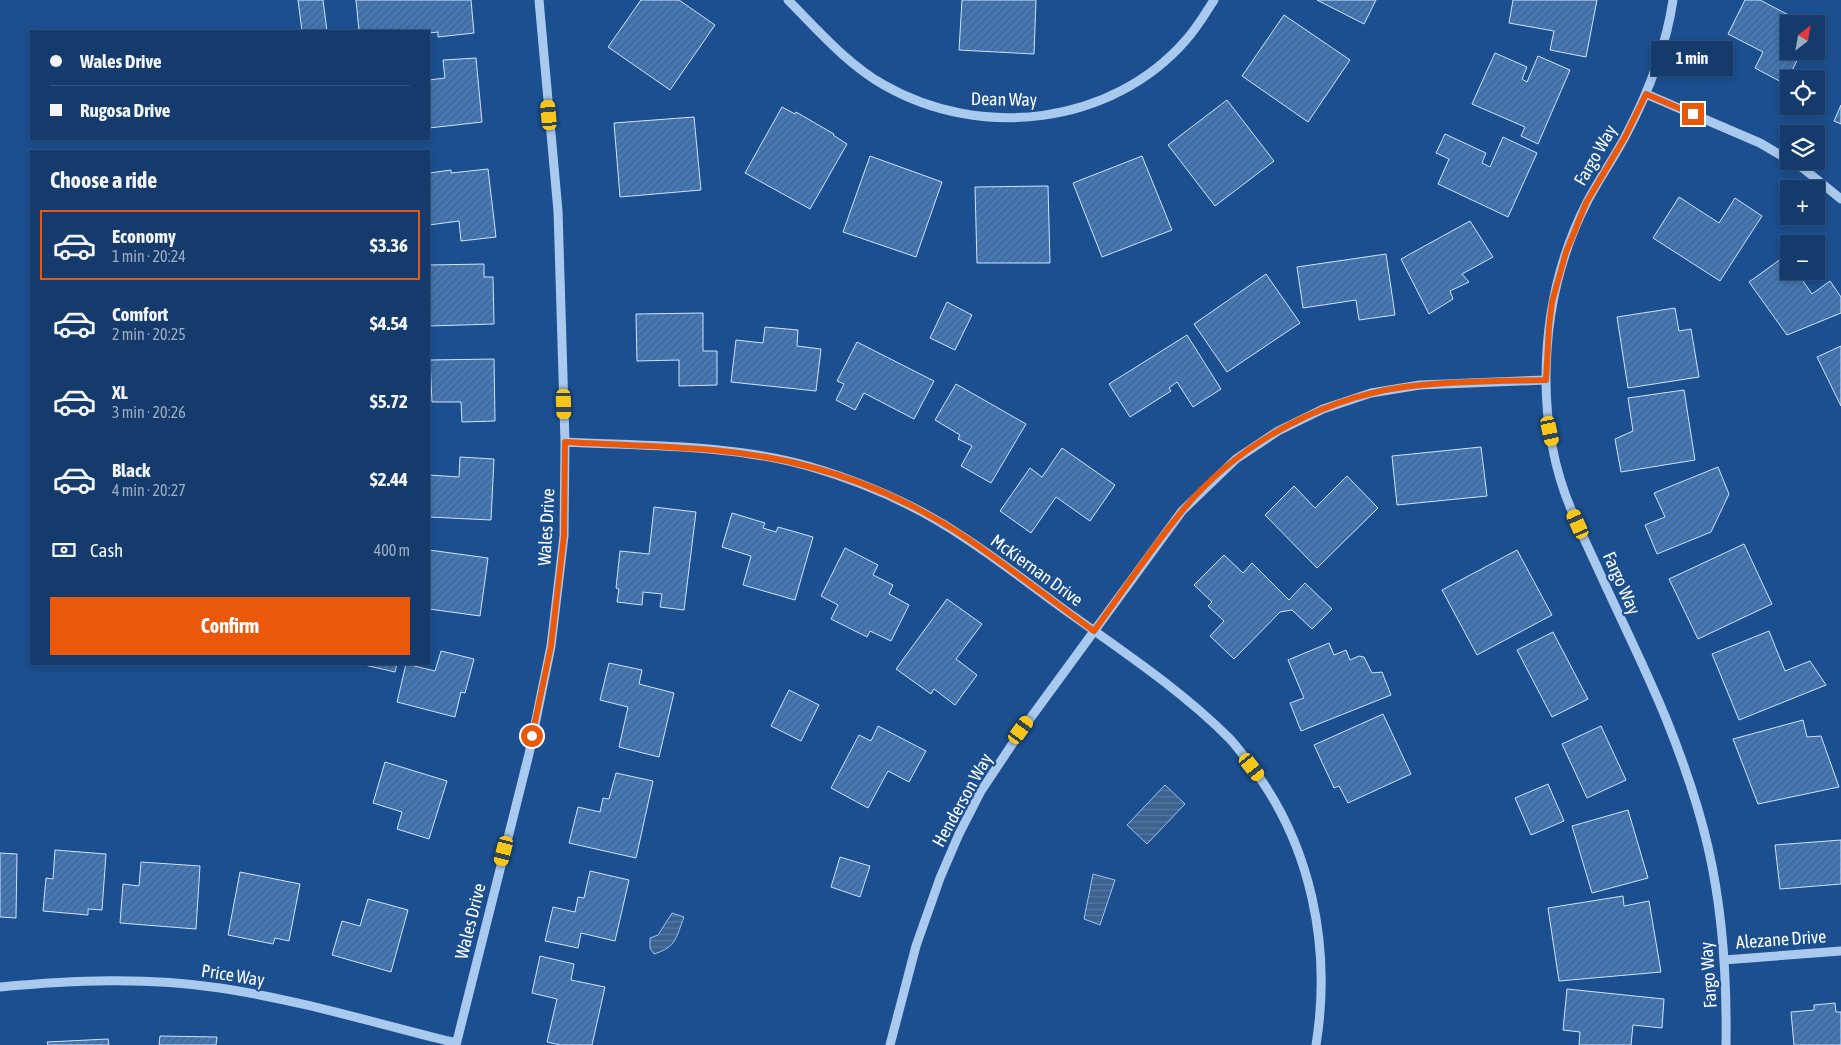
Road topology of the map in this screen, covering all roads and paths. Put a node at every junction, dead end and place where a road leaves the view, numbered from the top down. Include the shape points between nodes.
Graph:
1 (539, 0) edge
2 (788, 0) edge
3 (1214, 0) edge
4 (1673, 0) edge
5 (1646, 94) junction
6 (1780, 155) edge
7 (1805, 170) edge
8 (1841, 199) edge
9 (1546, 380) junction
10 (565, 442) junction
11 (1094, 631) junction
12 (1841, 951) edge
13 (1724, 960) junction
14 (0, 987) edge
15 (456, 1044) edge
16 (890, 1045) edge
17 (1316, 1045) edge
18 (1726, 1045) edge

1 - 10 street, Wales Drive via 558,211
2 - 3 street, Dean Way via 862,71 906,96 937,108 979,118 1029,118 1054,115 1102,100 1146,75 1185,42
4 - 5 street, Fargo Way via 1669,24
5 - 6 street via 1760,143
5 - 9 street, Fargo Way via 1586,203 1566,252 1552,302
7 - 8 street
9 - 11 street, Henderson Way via 1420,385 1371,393 1323,409 1278,431 1236,459 1182,511
9 - 13 street, Fargo Way via 1550,431 1570,507 1686,768 1708,846 1718,899
10 - 11 street, McKiernan Drive via 750,454 807,466 862,484 915,508 965,537
10 - 15 street, Wales Drive via 564,536 551,646 528,754
11 - 16 street, Henderson Way via 1021,730 981,791 959,834 916,946
11 - 17 street, McKiernan Drive via 1195,706 1231,740 1275,801 1297,846 1312,894 1321,943 1322,993
12 - 13 street, Alezane Drive
13 - 18 street, Fargo Way
14 - 15 street, Price Way via 136,980 218,988 273,998

